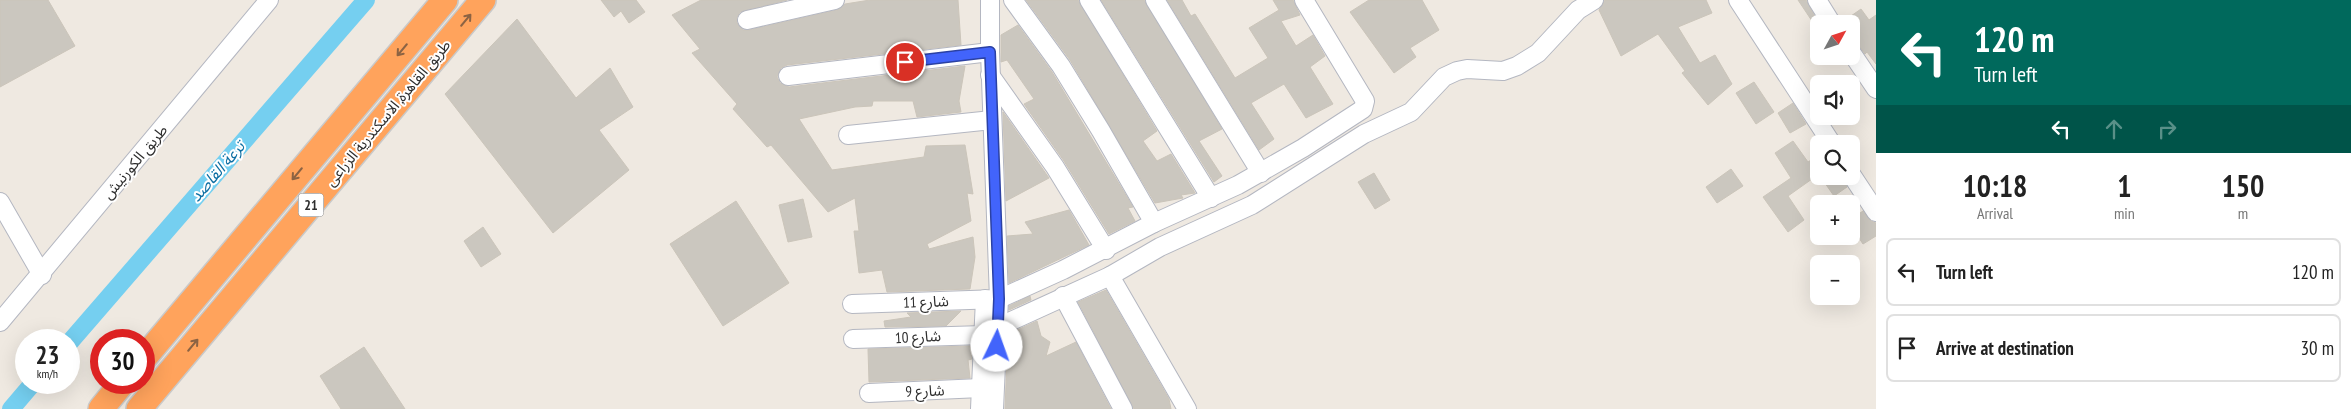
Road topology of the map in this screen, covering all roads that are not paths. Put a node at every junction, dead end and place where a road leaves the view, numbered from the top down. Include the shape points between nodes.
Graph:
1 (269, 0) edge
2 (445, 0) edge
3 (483, 0) edge
4 (835, 0) edge
5 (990, 0) edge
6 (1013, 0) edge
7 (1089, 0) edge
8 (1155, 0) edge
9 (1304, 0) edge
10 (1594, 0) edge
11 (1738, 0) edge
12 (1817, 0) edge
13 (1826, 15) edge
14 (747, 20) dead end
15 (990, 52) junction
16 (1860, 65) edge
17 (990, 75) junction
18 (788, 76) dead end
19 (1876, 89) edge
20 (992, 120) junction
21 (848, 134) dead end
22 (1826, 135) edge
23 (1261, 172) junction
24 (1858, 185) edge
25 (1211, 198) junction
26 (0, 202) edge
27 (1876, 212) edge
28 (1154, 223) junction
29 (1106, 250) junction
30 (231, 252) junction
31 (254, 272) junction
32 (42, 275) junction
33 (1110, 276) junction
34 (1063, 296) junction
35 (992, 299) junction
36 (852, 304) dead end
37 (0, 322) edge
38 (991, 331) junction
39 (853, 339) dead end
40 (155, 344) edge
41 (155, 357) edge
42 (174, 367) junction
43 (981, 388) junction
44 (869, 393) dead end
45 (113, 394) edge
46 (101, 409) edge
47 (139, 409) edge
48 (980, 409) edge
49 (994, 409) edge
50 (1124, 409) edge
51 (1188, 409) edge

1 - 32 street, طريق الكورنيش
2 -> 30 highway, طريق القاهرة, الاسكندرية الزراعى / 21
31 -> 3 highway, طريق القاهرة, الاسكندرية الزراعى / 21
4 - 14 street
5 - 15 street
6 - 28 street via 1061,66
7 - 25 street
8 - 23 street
9 - 23 street via 1366,106
10 - 33 street via 1578,10 1538,53 1517,66 1503,71 1466,69 1444,77 1411,112 1364,134 1252,205 1160,247
11 - 22 street
12 - 13 street
15 - 17 street
15 - 18 street
16 - 19 street
17 - 20 street
17 - 29 street via 1030,130
20 - 21 street
20 - 35 street
23 - 25 street
24 - 27 street
25 - 28 street
26 - 32 street
28 - 29 street
29 - 35 street
30 - 31 highway
30 - 40 highway, طريق القاهرة, الاسكندرية الزراعى / 21
42 -> 31 highway, طريق القاهرة, الاسكندرية الزراعى / 21
32 - 37 street, طريق الكورنيش
33 - 34 street
33 - 51 street
34 - 38 street
34 - 50 street
35 - 36 street, شارع 11
35 - 38 street
38 - 39 street, شارع 10
38 - 43 street
38 - 49 street
41 - 42 highway
42 - 47 highway, طريق القاهرة, الاسكندرية الزراعى / 21
43 - 44 street, شارع 9
43 - 48 street
45 - 46 highway

